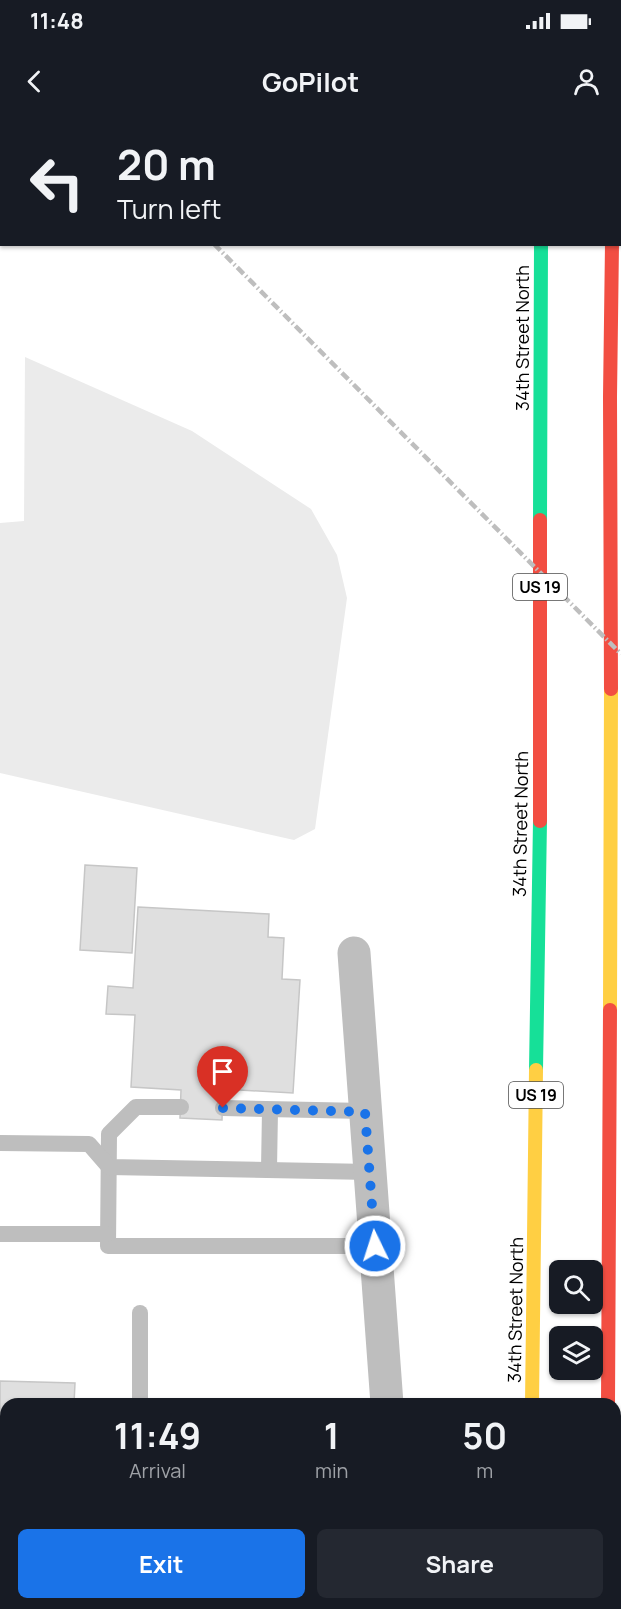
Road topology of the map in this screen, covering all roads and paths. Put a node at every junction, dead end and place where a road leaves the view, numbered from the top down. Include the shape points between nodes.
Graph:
1 (541, 246) edge
2 (612, 246) edge
3 (354, 953) dead end
4 (180, 1107) dead end
5 (223, 1108) dead end
6 (270, 1110) junction
7 (365, 1112) junction
8 (0, 1143) edge
9 (109, 1167) junction
10 (269, 1169) junction
11 (370, 1172) junction
12 (0, 1234) edge
13 (108, 1234) junction
14 (375, 1246) junction
15 (140, 1313) dead end
16 (140, 1398) edge
17 (387, 1398) edge
18 (532, 1398) edge
19 (608, 1398) edge

1 - 18 highway, 34th Street North / US 19 via 540,787
2 - 19 highway
3 - 7 street
4 - 9 lane via 136,1107 109,1134
5 - 6 lane
6 - 7 lane
6 - 10 lane
7 - 11 street
8 - 9 lane via 89,1144
9 - 10 lane
9 - 13 lane
10 - 11 lane
11 - 14 street
12 - 13 lane
13 - 14 lane via 108,1246
14 - 17 street
15 - 16 lane

